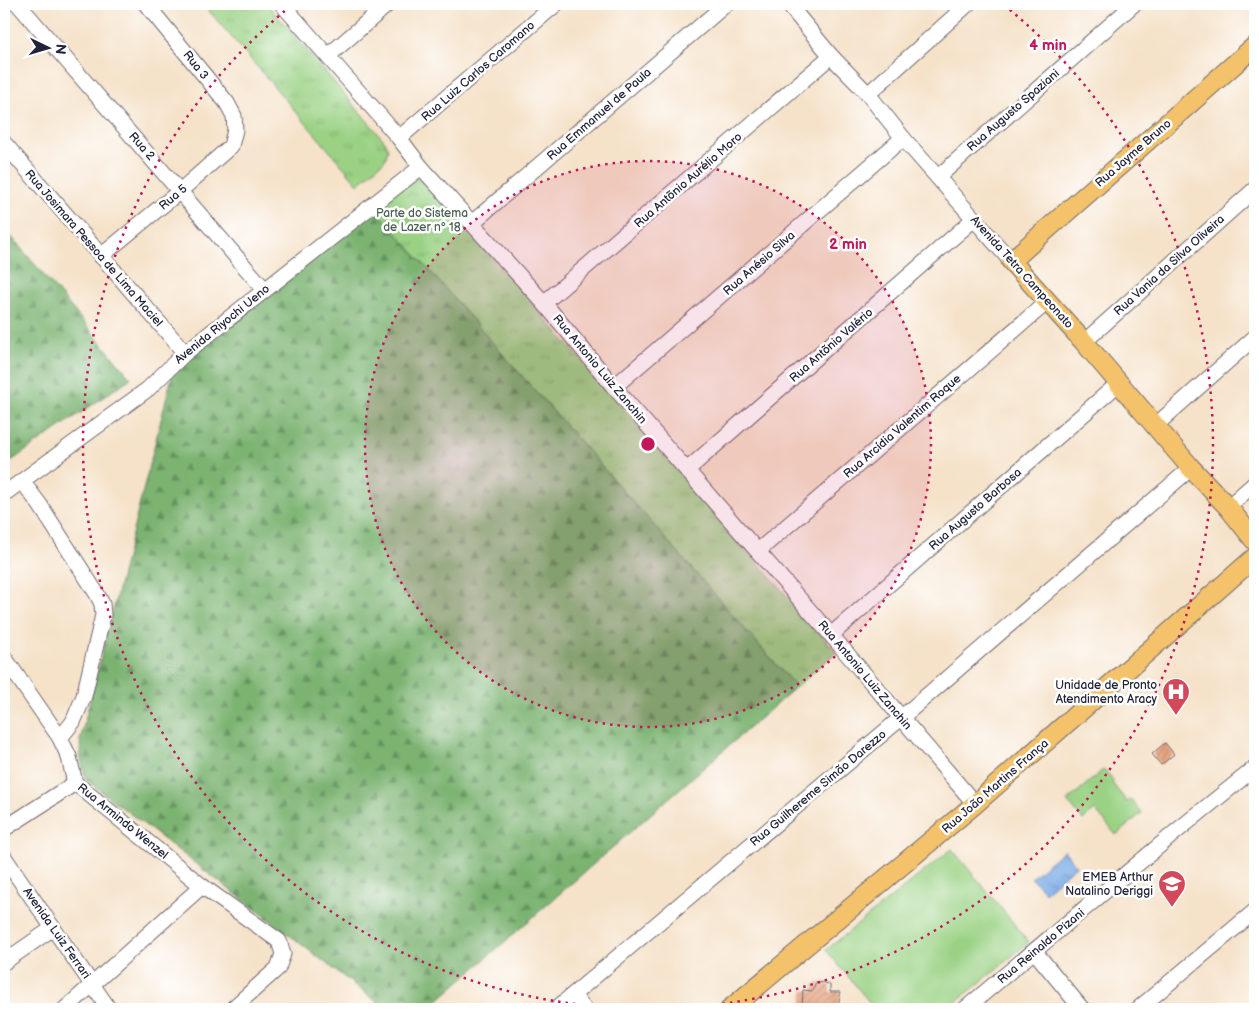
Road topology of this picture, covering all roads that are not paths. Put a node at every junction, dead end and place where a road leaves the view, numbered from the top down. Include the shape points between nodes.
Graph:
1 (18, 4) edge
2 (146, 4) edge
3 (282, 4) edge
4 (388, 4) edge
5 (556, 4) edge
6 (726, 4) edge
7 (968, 4) edge
8 (1134, 4) edge
9 (797, 7) edge
10 (1255, 46) edge
11 (328, 56) junction
12 (831, 56) junction
13 (868, 94) junction
14 (235, 130) joint
15 (399, 138) junction
16 (902, 138) junction
17 (4, 144) edge
18 (421, 167) junction
19 (938, 177) junction
20 (1255, 189) edge
21 (180, 191) junction
22 (974, 219) junction
23 (472, 223) junction
24 (101, 256) junction
25 (1011, 260) junction
26 (264, 290) junction
27 (1047, 302) junction
28 (544, 303) junction
29 (1255, 337) edge
30 (1084, 342) junction
31 (185, 353) junction
32 (1119, 383) junction
33 (614, 387) junction
34 (1156, 425) junction
35 (1191, 468) junction
36 (687, 470) junction
37 (22, 481) junction
38 (1255, 483) edge
39 (4, 494) edge
40 (1228, 507) junction
41 (1255, 541) edge
42 (758, 550) junction
43 (1255, 557) edge
44 (831, 635) junction
45 (4, 657) edge
46 (901, 718) junction
47 (60, 738) junction
48 (1255, 768) edge
49 (75, 783) junction
50 (975, 804) junction
51 (4, 829) edge
52 (4, 857) edge
53 (202, 886) junction
54 (1255, 911) edge
55 (53, 928) junction
56 (1035, 952) junction
57 (4, 962) edge
58 (93, 985) junction
59 (573, 995) junction
60 (65, 1009) edge
61 (109, 1009) edge
62 (232, 1009) edge
63 (556, 1009) edge
64 (584, 1009) edge
65 (730, 1009) edge
66 (965, 1009) edge
67 (1082, 1009) edge
68 (1138, 1009) edge

1 - 21 street, Rua 2
2 - 14 street, Rua 3 via 227,103 234,116
3 - 11 street, Rua Antonio Luiz Zanchin
4 - 11 street
5 - 15 street, Rua Luiz Carlos Caromano
6 - 23 street, Rua Emmanuel de Paula
7 - 13 street
8 - 19 street, Rua Augusto Spaziani
9 - 12 street, Avenida Tetra Campeonato
10 - 25 main road, Rua Jayme Bruno
11 - 15 street, Rua Antonio Luiz Zanchin
12 - 13 street, Avenida Tetra Campeonato
12 - 28 street, Rua Antõnio Aurélio Moro
13 - 16 street, Avenida Tetra Campeonato
14 - 21 street, Rua 5 via 230,146
15 - 18 street, Rua Antonio Luiz Zanchin
16 - 19 street, Avenida Tetra Campeonato
16 - 33 street, Rua Anésio Silva
17 - 24 street, Rua Josimara Pessoa de Lima Maciel
18 - 23 street, Rua Antonio Luiz Zanchin
18 - 26 street, Avenida Riyochi Ueno
19 - 22 street, Avenida Tetra Campeonato
20 - 30 street, Rua Vania da Silva Oliveira
21 - 24 street, Rua 5
21 - 26 street, Rua 2
22 - 25 street, Avenida Tetra Campeonato
22 - 36 street, Rua Antõnio Valério
23 - 28 street, Rua Antonio Luiz Zanchin
24 - 31 street, Rua Josimara Pessoa de Lima Maciel
25 - 27 main road, Avenida Tetra Campeonato
26 - 31 street, Avenida Riyochi Ueno
27 - 30 main road, Avenida Tetra Campeonato
27 - 42 street, Rua Arcídia Valentim Roque
28 - 33 street, Rua Antonio Luiz Zanchin
29 - 34 street
30 - 32 main road, Avenida Tetra Campeonato
31 - 37 street, Avenida Riyochi Ueno via 148,389
32 - 34 main road, Avenida Tetra Campeonato
32 - 44 street, Rua Augusto Barbosa
33 - 36 street, Rua Antonio Luiz Zanchin
34 - 35 main road, Avenida Tetra Campeonato
35 - 40 main road, Avenida Tetra Campeonato
35 - 46 street, Rua Guilhereme Simão Darezzo
36 - 42 street, Rua Antonio Luiz Zanchin
37 - 39 street, Avenida Riyochi Ueno
37 - 47 street via 98,594 103,609 79,711
38 - 40 street
40 - 41 main road, Avenida Tetra Campeonato
42 - 44 street, Rua Antonio Luiz Zanchin
43 - 50 main road, Rua João Martins França
44 - 46 street, Rua Antonio Luiz Zanchin
45 - 47 street, Rua Armindo Wenzel
46 - 50 street, Rua Antonio Luiz Zanchin
46 - 59 street, Rua Guilhereme Simão Darezzo
47 - 49 street, Rua Armindo Wenzel via 69,757
48 - 56 street, Rua Reinaldo Pizani
49 - 51 street
49 - 53 street, Rua Armindo Wenzel
50 - 65 main road, Rua João Martins França
52 - 55 street, Avenida Luiz Ferrari
53 - 58 street
53 - 62 street, Rua Armindo Wenzel via 274,936 282,951 278,968
54 - 68 street
55 - 57 street
55 - 58 street, Avenida Luiz Ferrari
56 - 66 street, Rua Reinaldo Pizani
56 - 67 street
58 - 60 street
58 - 61 street, Avenida Luiz Ferrari
59 - 63 street, Rua Guilhereme Simão Darezzo
59 - 64 street

